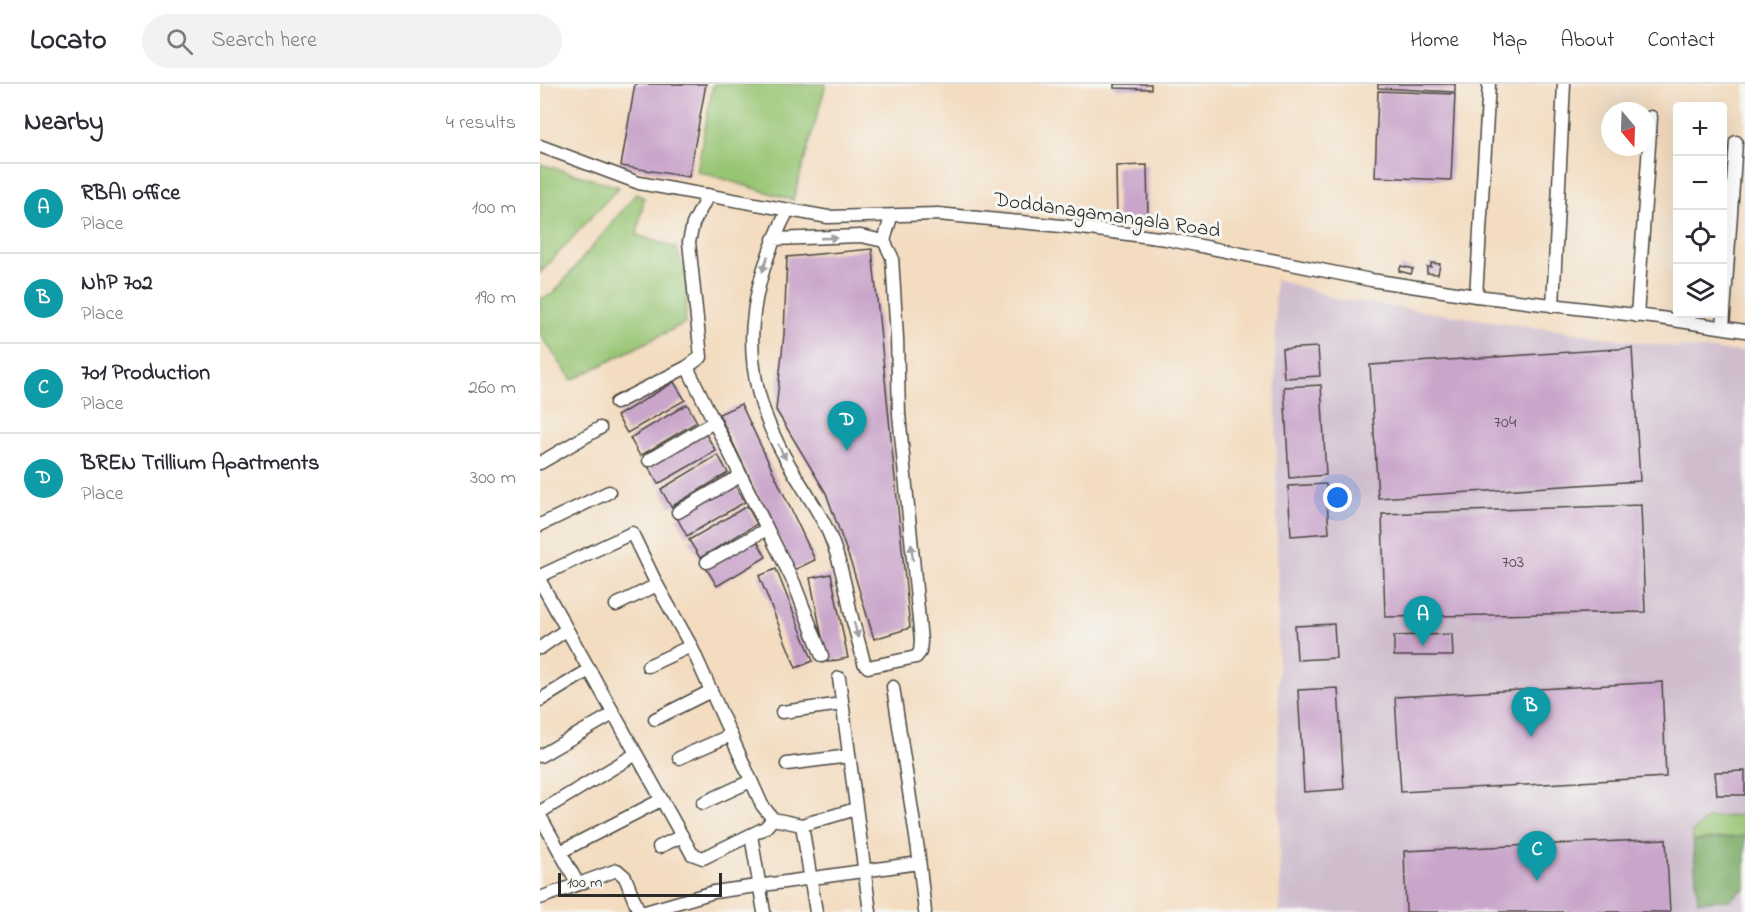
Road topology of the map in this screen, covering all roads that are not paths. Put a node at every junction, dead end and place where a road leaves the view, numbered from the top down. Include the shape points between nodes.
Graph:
1 (1489, 84) edge
2 (1564, 84) edge
3 (1736, 142) dead end
4 (540, 146) edge
5 (1648, 156) edge
6 (708, 195) junction
7 (788, 210) junction
8 (891, 217) junction
9 (773, 239) junction
10 (884, 242) junction
11 (1476, 296) junction
12 (1553, 306) junction
13 (1637, 316) junction
14 (1673, 318) edge
15 (1682, 318) edge
16 (1723, 327) junction
17 (1745, 332) edge
18 (687, 367) junction
19 (616, 403) dead end
20 (714, 422) junction
21 (600, 428) dead end
22 (649, 460) dead end
23 (540, 463) edge
24 (740, 476) junction
25 (609, 492) dead end
26 (678, 512) dead end
27 (540, 525) edge
28 (767, 529) junction
29 (707, 562) dead end
30 (540, 576) edge
31 (540, 581) edge
32 (657, 585) junction
33 (616, 605) dead end
34 (566, 630) junction
35 (691, 646) junction
36 (540, 648) edge
37 (822, 656) dead end
38 (648, 666) dead end
39 (589, 670) junction
40 (839, 678) dead end
41 (893, 687) dead end
42 (711, 691) junction
43 (540, 700) edge
44 (842, 704) junction
45 (782, 711) dead end
46 (613, 714) junction
47 (655, 719) dead end
48 (731, 735) junction
49 (636, 754) junction
50 (540, 756) edge
51 (849, 756) junction
52 (679, 758) dead end
53 (787, 764) dead end
54 (751, 781) junction
55 (661, 800) junction
56 (703, 803) dead end
57 (856, 809) junction
58 (540, 814) edge
59 (773, 819) junction
60 (802, 825) junction
61 (544, 833) edge
62 (751, 835) junction
63 (682, 836) junction
64 (659, 847) dead end
65 (560, 852) junction
66 (919, 863) junction
67 (864, 871) junction
68 (810, 879) junction
69 (578, 884) junction
70 (760, 886) junction
71 (540, 898) edge
72 (639, 912) edge
73 (645, 912) edge
74 (764, 912) edge
75 (816, 912) edge
76 (870, 912) edge
77 (925, 912) edge

1 - 11 street
2 - 12 street
3 - 16 street
4 - 6 street, Doddanagamangala Road via 639,183
5 - 13 street
6 - 7 street, Doddanagamangala Road
6 - 18 street via 693,224 689,242 700,357
7 - 8 street, Doddanagamangala Road via 828,217
7 - 9 street
8 - 10 street
8 - 11 street, Doddanagamangala Road via 938,214 1166,239 1371,280
9 -> 10 street via 861,236
9 -> 10 street via 758,283 752,370 777,443 826,528 868,667 916,657 921,641 899,414 892,256
11 - 12 street, Doddanagamangala Road
12 - 13 street, Doddanagamangala Road
13 - 14 street, Doddanagamangala Road
15 - 16 street, Doddanagamangala Road
16 - 17 street, Doddanagamangala Road
18 - 19 street
18 - 20 street
20 - 22 street
20 - 24 street
21 - 23 street
24 - 26 street
24 - 28 street
25 - 27 street
28 - 29 street
28 - 37 street via 794,583
30 - 32 street via 632,533
31 - 34 street
32 - 33 street
32 - 35 street
34 - 36 street
34 - 39 street
35 - 38 street
35 - 42 street
39 - 43 street
39 - 46 street
40 - 44 street
41 - 66 street
42 - 47 street
42 - 48 street
44 - 45 street
44 - 51 street
46 - 49 street
46 - 50 street
48 - 52 street
48 - 54 street
49 - 55 street
49 - 58 street
51 - 53 street
51 - 57 street
54 - 56 street
54 - 59 street
55 - 63 street
55 - 65 street
57 - 60 street
57 - 67 street
58 - 61 street
59 - 60 street
59 - 62 street
60 - 68 street
61 - 65 street
62 - 63 street via 703,858 692,854
62 - 70 street
63 - 64 street
65 - 69 street
66 - 67 street
66 - 77 street
67 - 68 street
67 - 76 street
68 - 70 street
68 - 75 street
69 - 71 street
69 - 72 street via 617,870 625,877
70 - 73 street via 714,892
70 - 74 street

